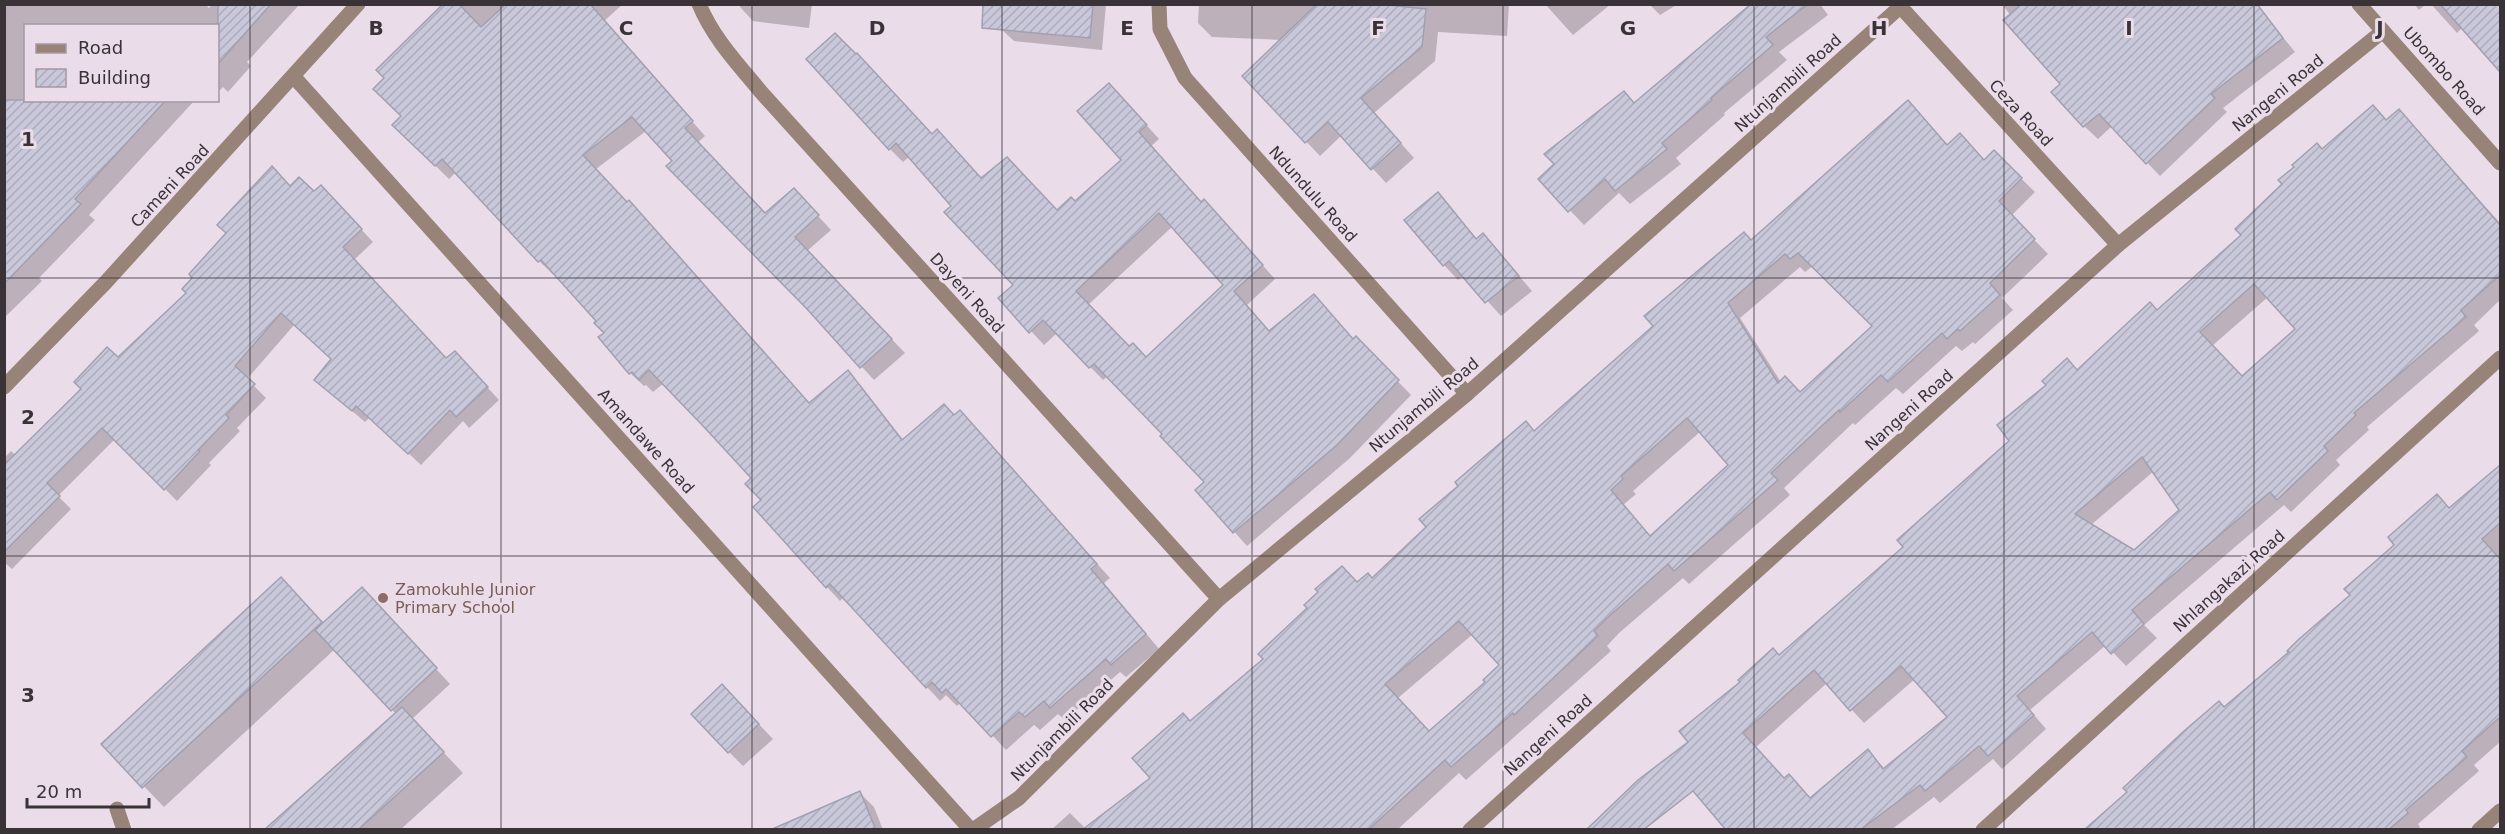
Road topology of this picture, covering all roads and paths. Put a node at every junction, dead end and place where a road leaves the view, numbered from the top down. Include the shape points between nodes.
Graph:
1 (358, 4) edge
2 (699, 4) edge
3 (1159, 4) edge
4 (2359, 4) edge
5 (1899, 6) edge
6 (2383, 30) junction
7 (294, 77) junction
8 (2500, 163) edge
9 (2118, 245) junction
10 (2500, 358) edge
11 (4, 387) edge
12 (1467, 394) junction
13 (1219, 598) junction
14 (117, 809) dead end
15 (2500, 811) edge
16 (124, 830) edge
17 (972, 830) edge
18 (1470, 830) edge
19 (1983, 830) edge
20 (2479, 830) edge

1 - 7 street, Cameni Road
2 - 13 street, Dayeni Road via 720,43 760,92
3 - 12 street, Ndundulu Road via 1160,28 1185,78
4 - 6 street, Ubombo Road
5 - 9 street, Ceza Road
5 - 12 street, Ntunjambili Road
6 - 8 street, Ubombo Road
6 - 9 street, Nangeni Road
7 - 11 street, Cameni Road
7 - 17 street, Amandawe Road
9 - 18 street, Nangeni Road
10 - 19 street, Nhlangakazi Road
12 - 13 street, Ntunjambili Road
13 - 17 street, Ntunjambili Road via 1020,798
14 - 16 street
15 - 20 street

